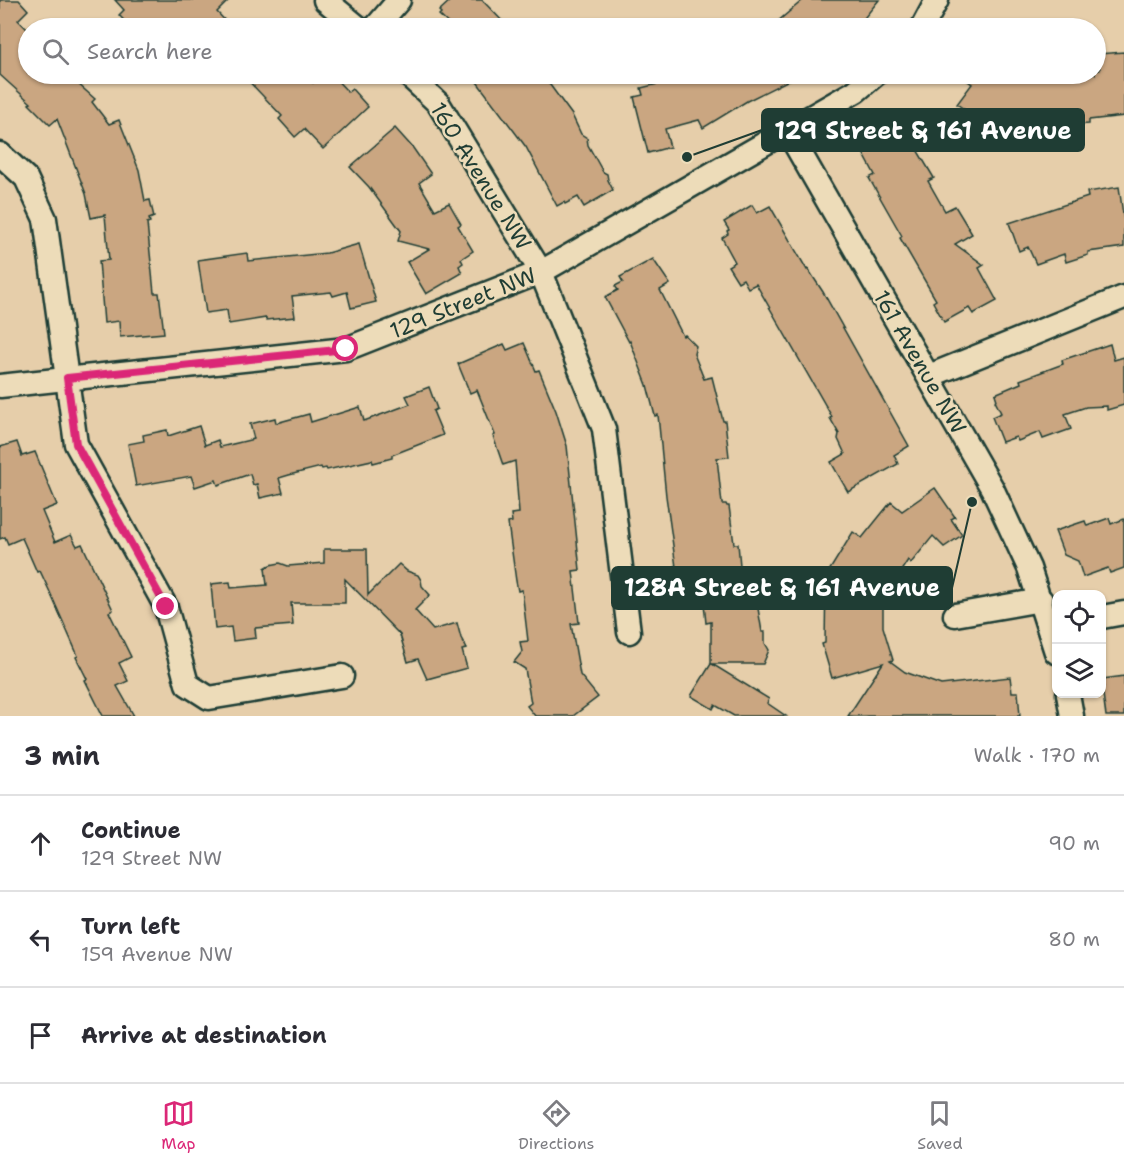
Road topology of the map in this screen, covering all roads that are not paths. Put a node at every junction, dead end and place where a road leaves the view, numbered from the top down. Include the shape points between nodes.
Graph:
1 (325, 0) edge
2 (399, 0) edge
3 (937, 0) edge
4 (347, 18) edge
5 (384, 18) edge
6 (927, 18) edge
7 (418, 84) edge
8 (864, 84) edge
9 (787, 130) junction
10 (0, 154) edge
11 (541, 272) junction
12 (1124, 297) edge
13 (929, 376) junction
14 (67, 378) junction
15 (0, 386) edge
16 (1041, 600) junction
17 (1124, 613) edge
18 (955, 615) dead end
19 (1106, 615) edge
20 (1052, 625) edge
21 (628, 632) dead end
22 (342, 676) dead end
23 (1069, 698) edge
24 (1072, 716) edge

1 - 4 street
2 - 5 street
3 - 6 street
7 - 11 street, 160 Avenue NW via 438,103
8 - 9 street, 129 Street NW
9 - 11 street, 129 Street NW
9 - 13 street, 161 Avenue NW
10 - 14 street via 26,178 45,219
11 - 14 street, 129 Street NW via 346,349
11 - 21 street, 160 Avenue NW via 604,429
12 - 13 street
13 - 16 street, 161 Avenue NW via 992,488
14 - 15 street, 129 Street NW
14 - 22 street via 76,444 166,607 187,684 209,698
16 - 18 street
16 - 20 street, 161 Avenue NW
17 - 19 street
23 - 24 street

